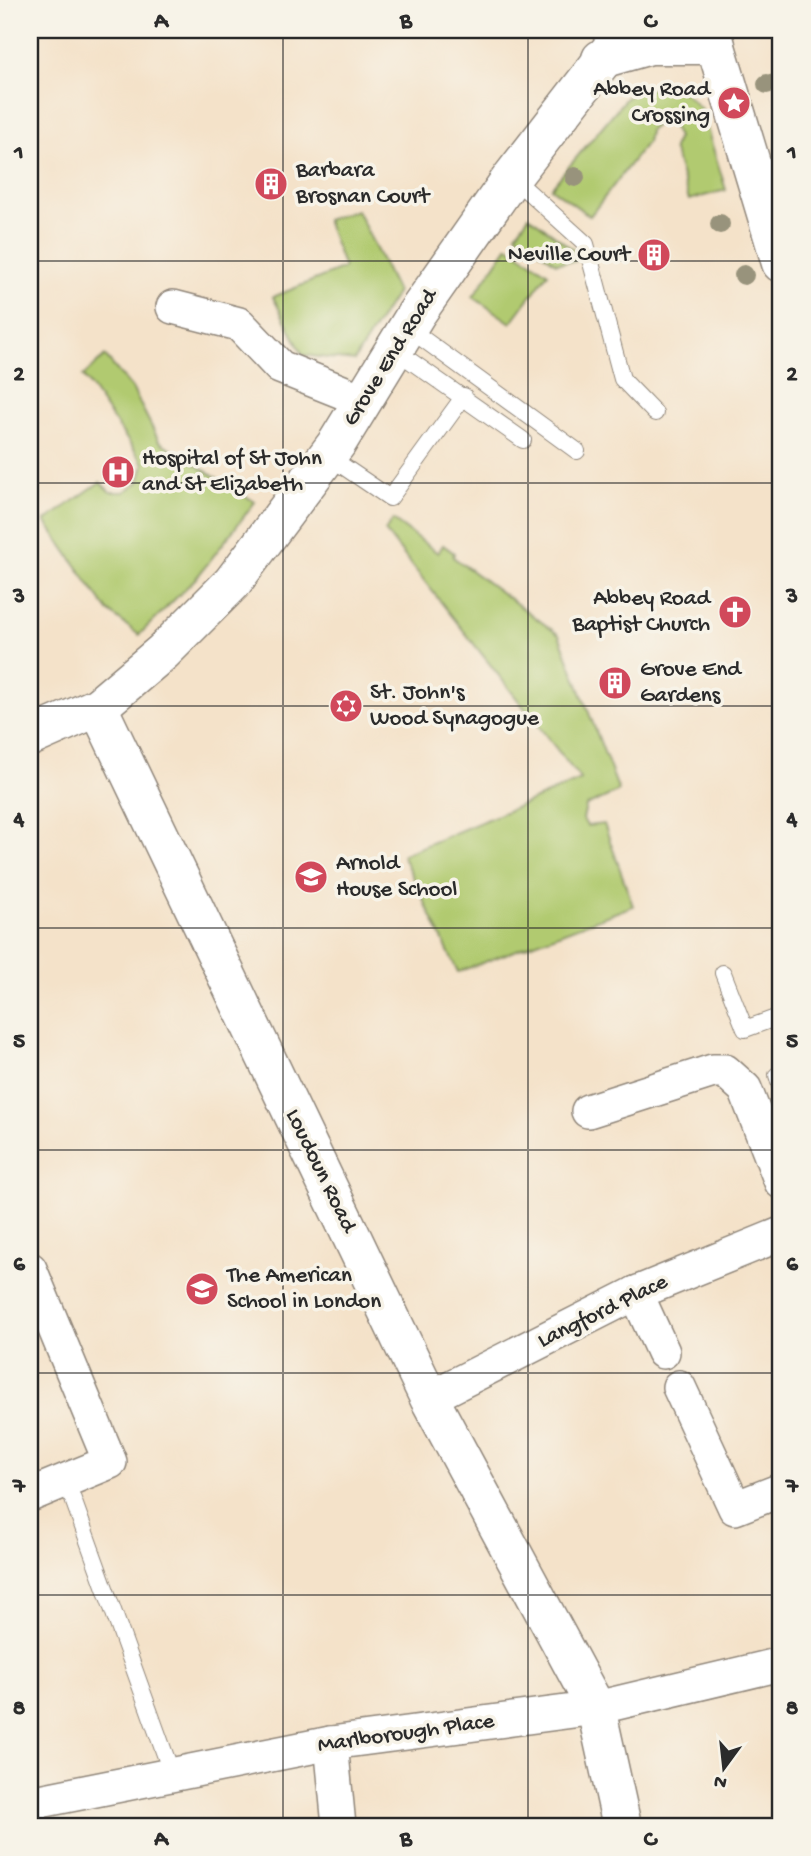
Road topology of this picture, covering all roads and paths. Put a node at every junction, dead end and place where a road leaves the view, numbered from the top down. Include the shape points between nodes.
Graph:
1 (626, 30) edge
2 (713, 38) edge
3 (601, 59) junction
4 (512, 177) junction
5 (781, 263) edge
6 (173, 307) dead end
7 (402, 339) junction
8 (464, 396) junction
9 (365, 401) junction
10 (654, 413) dead end
11 (523, 440) dead end
12 (577, 451) dead end
13 (328, 456) junction
14 (98, 707) junction
15 (30, 737) edge
16 (723, 973) dead end
17 (781, 1016) edge
18 (588, 1111) dead end
19 (781, 1181) edge
20 (781, 1234) edge
21 (30, 1269) edge
22 (636, 1293) junction
23 (663, 1352) dead end
24 (679, 1387) dead end
25 (429, 1398) junction
26 (66, 1480) junction
27 (781, 1490) edge
28 (30, 1495) edge
29 (781, 1664) edge
30 (596, 1708) junction
31 (331, 1743) junction
32 (172, 1774) junction
33 (30, 1802) edge
34 (339, 1826) edge
35 (622, 1826) edge

1 - 3 street, Grove End Road
2 - 3 street via 650,45
2 - 5 street
3 - 4 street, Grove End Road
4 - 7 street, Grove End Road
4 - 10 lane via 586,244 622,379
6 - 9 street via 239,324 280,367
7 - 8 lane
7 - 9 street, Grove End Road
7 - 12 lane
8 - 11 lane
8 - 13 lane via 390,498
9 - 13 street, Grove End Road
13 - 14 street, Grove End Road via 232,583 163,652
14 - 15 street, Grove End Road
14 - 25 street, Loudoun Road
16 - 17 lane via 745,1030
18 - 19 street via 725,1071 746,1089
20 - 22 street, Langford Place
21 - 26 street via 110,1462
22 - 23 street
22 - 25 street, Langford Place
24 - 27 street via 735,1508
25 - 30 street, Loudoun Road
26 - 28 street
26 - 32 lane
29 - 30 street, Marlborough Place
30 - 31 street, Marlborough Place
30 - 35 street, Loudoun Road
31 - 32 street, Marlborough Place
31 - 34 street
32 - 33 street, Marlborough Place

